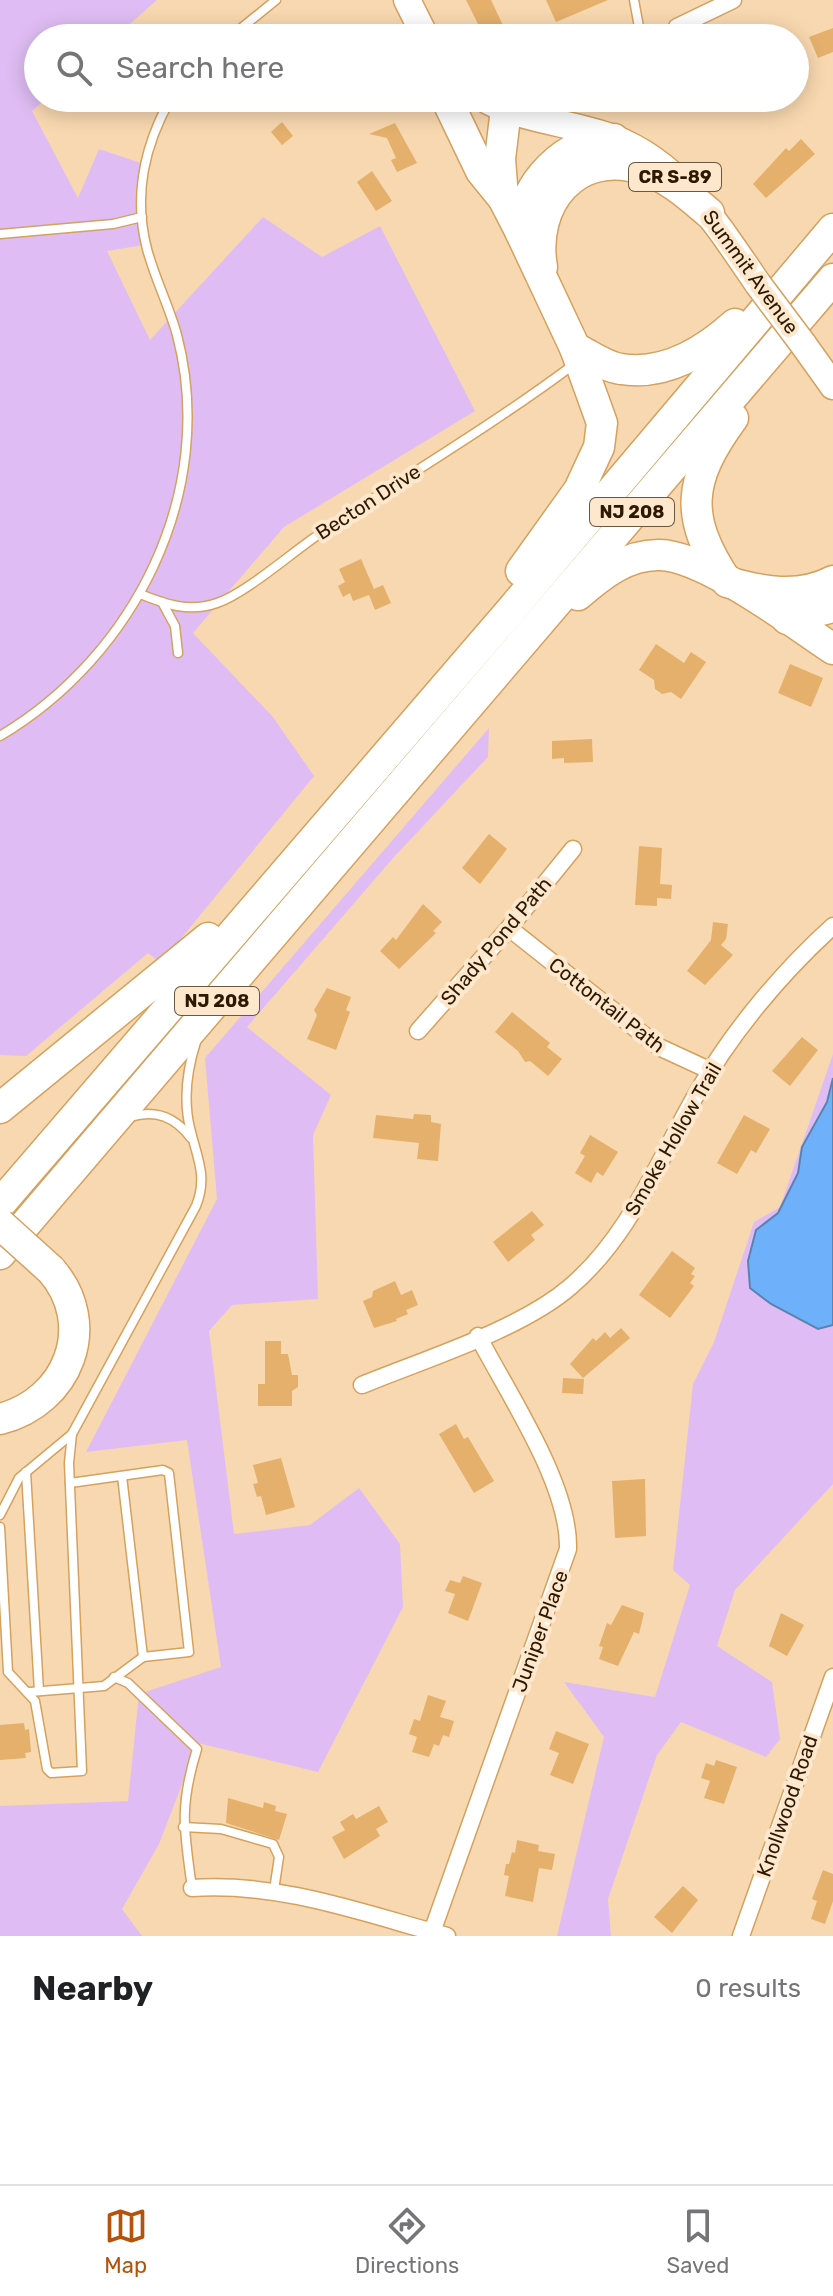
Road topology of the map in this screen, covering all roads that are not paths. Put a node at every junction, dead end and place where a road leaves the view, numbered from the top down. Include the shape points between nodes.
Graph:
1 (276, 0) edge
2 (407, 0) edge
3 (634, 0) edge
4 (733, 0) edge
5 (246, 24) edge
6 (419, 24) edge
7 (638, 24) edge
8 (683, 24) edge
9 (163, 112) edge
10 (453, 112) edge
11 (496, 112) edge
12 (522, 112) edge
13 (614, 139) junction
14 (503, 198) junction
15 (709, 213) junction
16 (142, 217) junction
17 (833, 229) edge
18 (520, 231) junction
19 (0, 234) edge
20 (809, 257) junction
21 (833, 279) edge
22 (545, 284) junction
23 (833, 289) edge
24 (575, 348) junction
25 (833, 386) edge
26 (833, 581) edge
27 (727, 582) junction
28 (140, 594) junction
29 (162, 602) junction
30 (833, 607) edge
31 (787, 619) junction
32 (833, 649) edge
33 (178, 653) dead end
34 (0, 736) edge
35 (434, 748) junction
36 (382, 760) junction
37 (573, 849) dead end
38 (303, 850) junction
39 (833, 926) edge
40 (509, 928) junction
41 (211, 1008) junction
42 (418, 1031) dead end
43 (711, 1071) junction
44 (0, 1108) edge
45 (108, 1128) junction
46 (194, 1142) junction
47 (0, 1204) edge
48 (0, 1224) edge
49 (0, 1254) edge
50 (478, 1336) junction
51 (362, 1385) dead end
52 (0, 1419) edge
53 (72, 1434) junction
54 (26, 1472) junction
55 (122, 1476) junction
56 (70, 1483) junction
57 (0, 1515) edge
58 (0, 1527) edge
59 (143, 1657) junction
60 (114, 1677) junction
61 (833, 1677) edge
62 (79, 1687) junction
63 (34, 1691) junction
64 (183, 1827) junction
65 (192, 1888) joint
66 (274, 1890) junction
67 (439, 1934) edge
68 (741, 1936) edge

1 - 5 lane
2 - 6 main road
3 - 7 lane
4 - 8 street
9 - 16 lane via 141,172
10 - 14 highway via 481,171
11 - 14 highway
12 - 13 main road, Summit Avenue / CR S-89
13 - 15 main road, Summit Avenue / CR S-89 via 663,167
13 - 18 highway via 585,142 545,173 521,212
14 - 18 highway
15 - 22 highway via 673,184 641,168 602,166 580,173 548,205 540,228
15 - 25 main road, Summit Avenue / CR S-89, bridge
16 - 19 lane
16 - 28 lane via 177,336 186,441 175,508
17 - 20 highway, NJ 208
18 - 22 highway
20 - 24 highway via 726,332 682,361 662,368 621,369
20 - 36 highway, NJ 208
21 - 35 highway, NJ 208
22 - 24 highway
23 - 27 highway via 726,428 703,469 695,515 702,541
24 - 29 lane, Becton Drive via 569,368 532,395 230,598 199,608
24 - 36 highway via 602,423 592,466 515,581
26 - 27 highway via 787,593
27 - 31 highway
27 - 35 highway via 681,559 660,555 616,566 575,597
28 - 29 lane, Becton Drive
28 - 34 lane via 119,629 76,678
29 - 33 lane via 175,626
30 - 31 highway
31 - 32 highway
35 - 41 highway, NJ 208
36 - 38 highway, NJ 208
37 - 40 street, Shady Pond Path
38 - 44 highway via 159,981
38 - 47 highway, NJ 208
39 - 43 street, Smoke Hollow Trail via 793,967
40 - 42 street, Shady Pond Path
40 - 43 street, Cottontail Path via 659,1047
41 - 45 highway, NJ 208
41 - 46 lane via 187,1079
43 - 50 street, Smoke Hollow Trail via 655,1174 589,1267 554,1300
45 - 46 lane via 131,1116 153,1113 175,1121
45 - 49 highway, NJ 208
46 - 53 lane via 203,1174 199,1199
48 - 52 highway, bridge via 67,1290 75,1335 70,1358 48,1394
50 - 51 street, Smoke Hollow Trail
50 - 67 street, Juniper Place via 561,1496 568,1549
53 - 54 lane
53 - 56 lane
54 - 57 lane
54 - 63 lane
55 - 56 lane
55 - 59 lane
55 - 59 lane via 169,1473 189,1652
56 - 62 lane
58 - 63 lane via 8,1672
59 - 60 lane
60 - 62 lane via 104,1686
60 - 64 lane via 128,1683 197,1749 184,1790
61 - 68 street, Knollwood Road
62 - 63 lane
62 - 63 lane via 82,1771 47,1769
64 - 65 lane
64 - 66 lane via 221,1829 273,1844 279,1857
65 - 66 street
66 - 67 street

